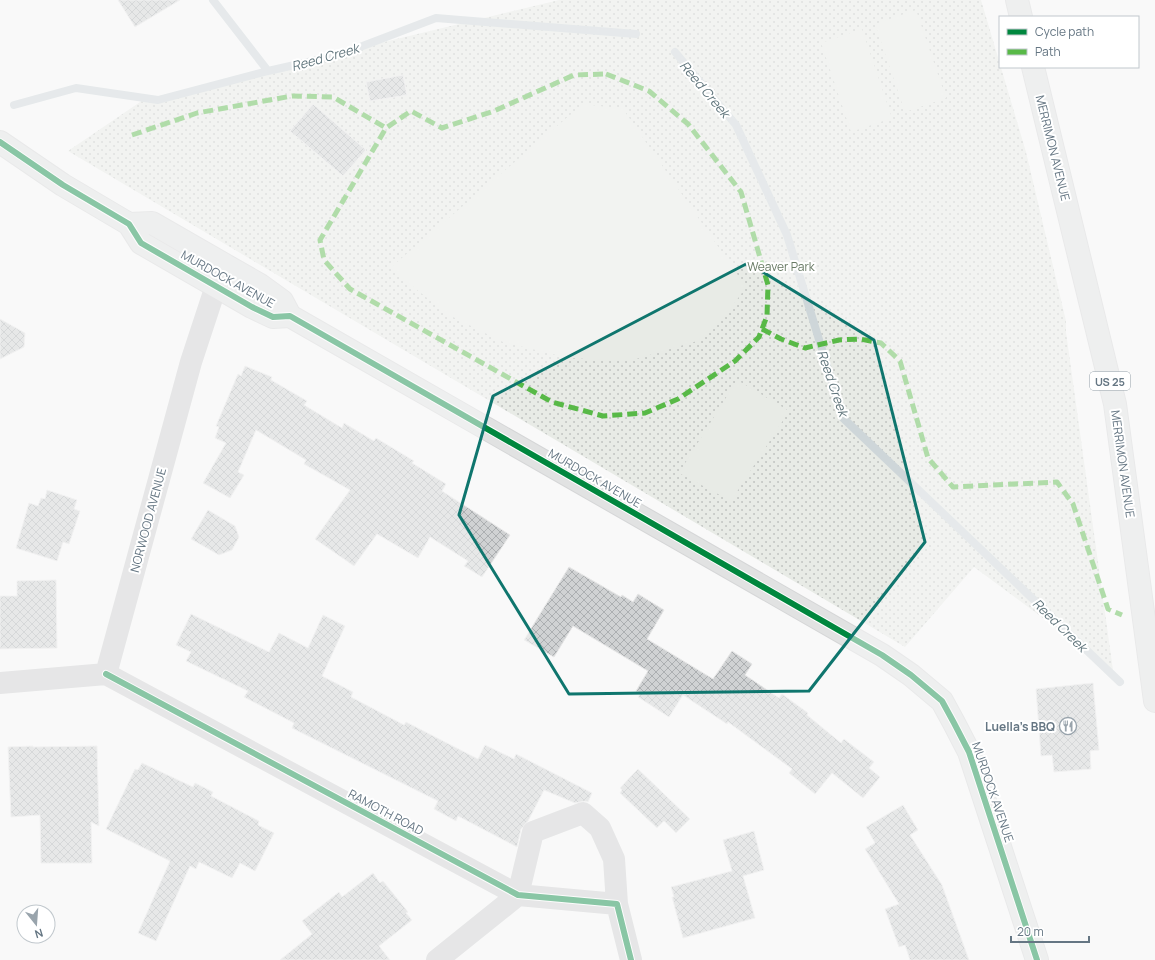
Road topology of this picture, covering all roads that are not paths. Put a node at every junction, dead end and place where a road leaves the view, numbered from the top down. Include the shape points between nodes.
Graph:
1 (1017, 0) edge
2 (1021, 16) edge
3 (1033, 68) edge
4 (0, 142) edge
5 (129, 224) junction
6 (230, 267) junction
7 (216, 286) junction
8 (290, 316) junction
9 (106, 674) junction
10 (0, 683) edge
11 (1155, 701) edge
12 (518, 895) junction
13 (616, 904) junction
14 (437, 960) edge
15 (631, 960) edge
16 (1037, 960) edge

1 - 2 street
3 - 11 street, MERRIMON AVENUE / US 25 via 1116,404
4 - 5 street, MURDOCK AVENUE via 63,185
5 - 6 street, MURDOCK AVENUE via 152,223
5 - 7 street, MURDOCK AVENUE via 141,243
6 - 7 street, NORWOOD AVENUE
6 - 8 street, MURDOCK AVENUE via 282,300
7 - 8 street, MURDOCK AVENUE via 273,317
7 - 9 street, NORWOOD AVENUE via 191,362
8 - 16 street, MURDOCK AVENUE via 882,655 942,701 969,752
9 - 10 street
9 - 12 street, RAMOTH ROAD
12 - 13 street, RAMOTH ROAD
12 - 13 street via 533,832 583,813 600,828 614,859
12 - 14 street
13 - 15 street

